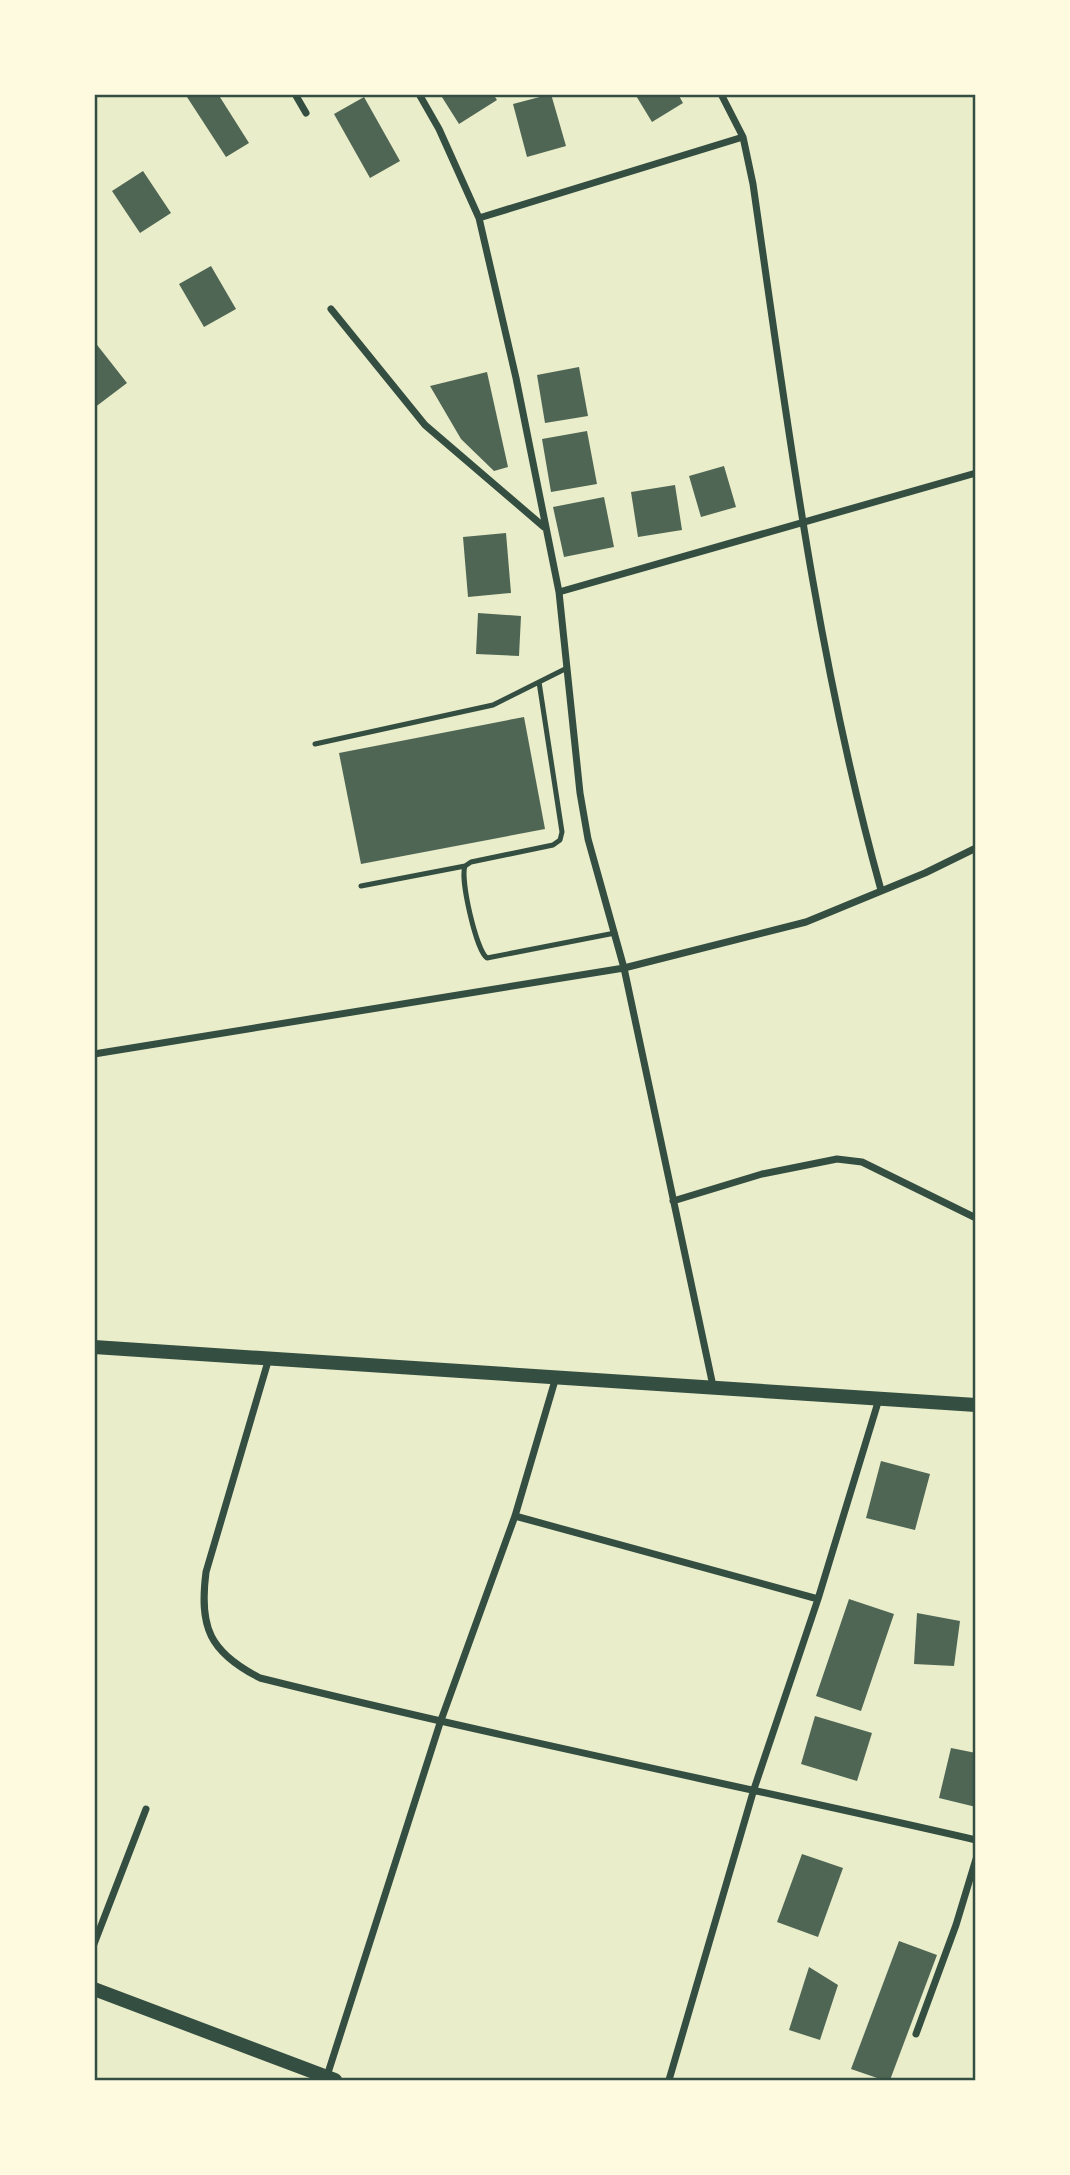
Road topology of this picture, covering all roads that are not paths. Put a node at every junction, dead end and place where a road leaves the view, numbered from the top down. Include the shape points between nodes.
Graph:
1 (295, 94) edge
2 (419, 94) edge
3 (721, 94) edge
4 (306, 113) dead end
5 (743, 137) junction
6 (479, 218) junction
7 (331, 309) dead end
8 (975, 473) edge
9 (804, 524) junction
10 (544, 527) junction
11 (559, 592) junction
12 (565, 669) junction
13 (539, 682) junction
14 (315, 744) dead end
15 (975, 848) edge
16 (465, 866) junction
17 (361, 886) dead end
18 (881, 890) junction
19 (615, 933) junction
20 (624, 968) junction
21 (94, 1054) edge
22 (673, 1201) junction
23 (975, 1218) edge
24 (94, 1347) edge
25 (269, 1357) junction
26 (555, 1377) junction
27 (713, 1386) junction
28 (879, 1398) junction
29 (975, 1405) edge
30 (515, 1516) junction
31 (818, 1599) junction
32 (440, 1723) junction
33 (754, 1789) junction
34 (145, 1809) dead end
35 (975, 1840) edge
36 (975, 1858) edge
37 (94, 1944) edge
38 (94, 1989) edge
39 (916, 2034) dead end
40 (329, 2079) edge
41 (669, 2081) edge

1 - 4 street
2 - 6 street
3 - 5 street
5 - 6 street
5 - 9 street
6 - 10 street
7 - 10 street via 425,425
8 - 9 street
9 - 11 street
9 - 18 street via 860,812
10 - 11 street
11 - 12 street
12 - 13 lane
12 - 19 street via 588,839
13 - 14 lane via 493,705
13 - 16 lane via 560,840
15 - 18 street
16 - 17 lane
16 - 19 lane via 473,922 480,948 488,958
18 - 20 street via 806,922
19 - 20 street
20 - 21 street
20 - 22 street
22 - 23 street via 762,1174 837,1159 862,1162
22 - 27 street
24 - 25 main road
25 - 26 main road
25 - 32 street via 205,1572 202,1606 210,1636 233,1664 260,1678
26 - 27 main road
26 - 30 street
27 - 28 main road
28 - 29 main road
28 - 31 street
30 - 31 street
30 - 32 street
31 - 33 street
32 - 33 street
32 - 40 street
33 - 35 street
33 - 41 street
34 - 37 street
36 - 39 street
38 - 40 main road

